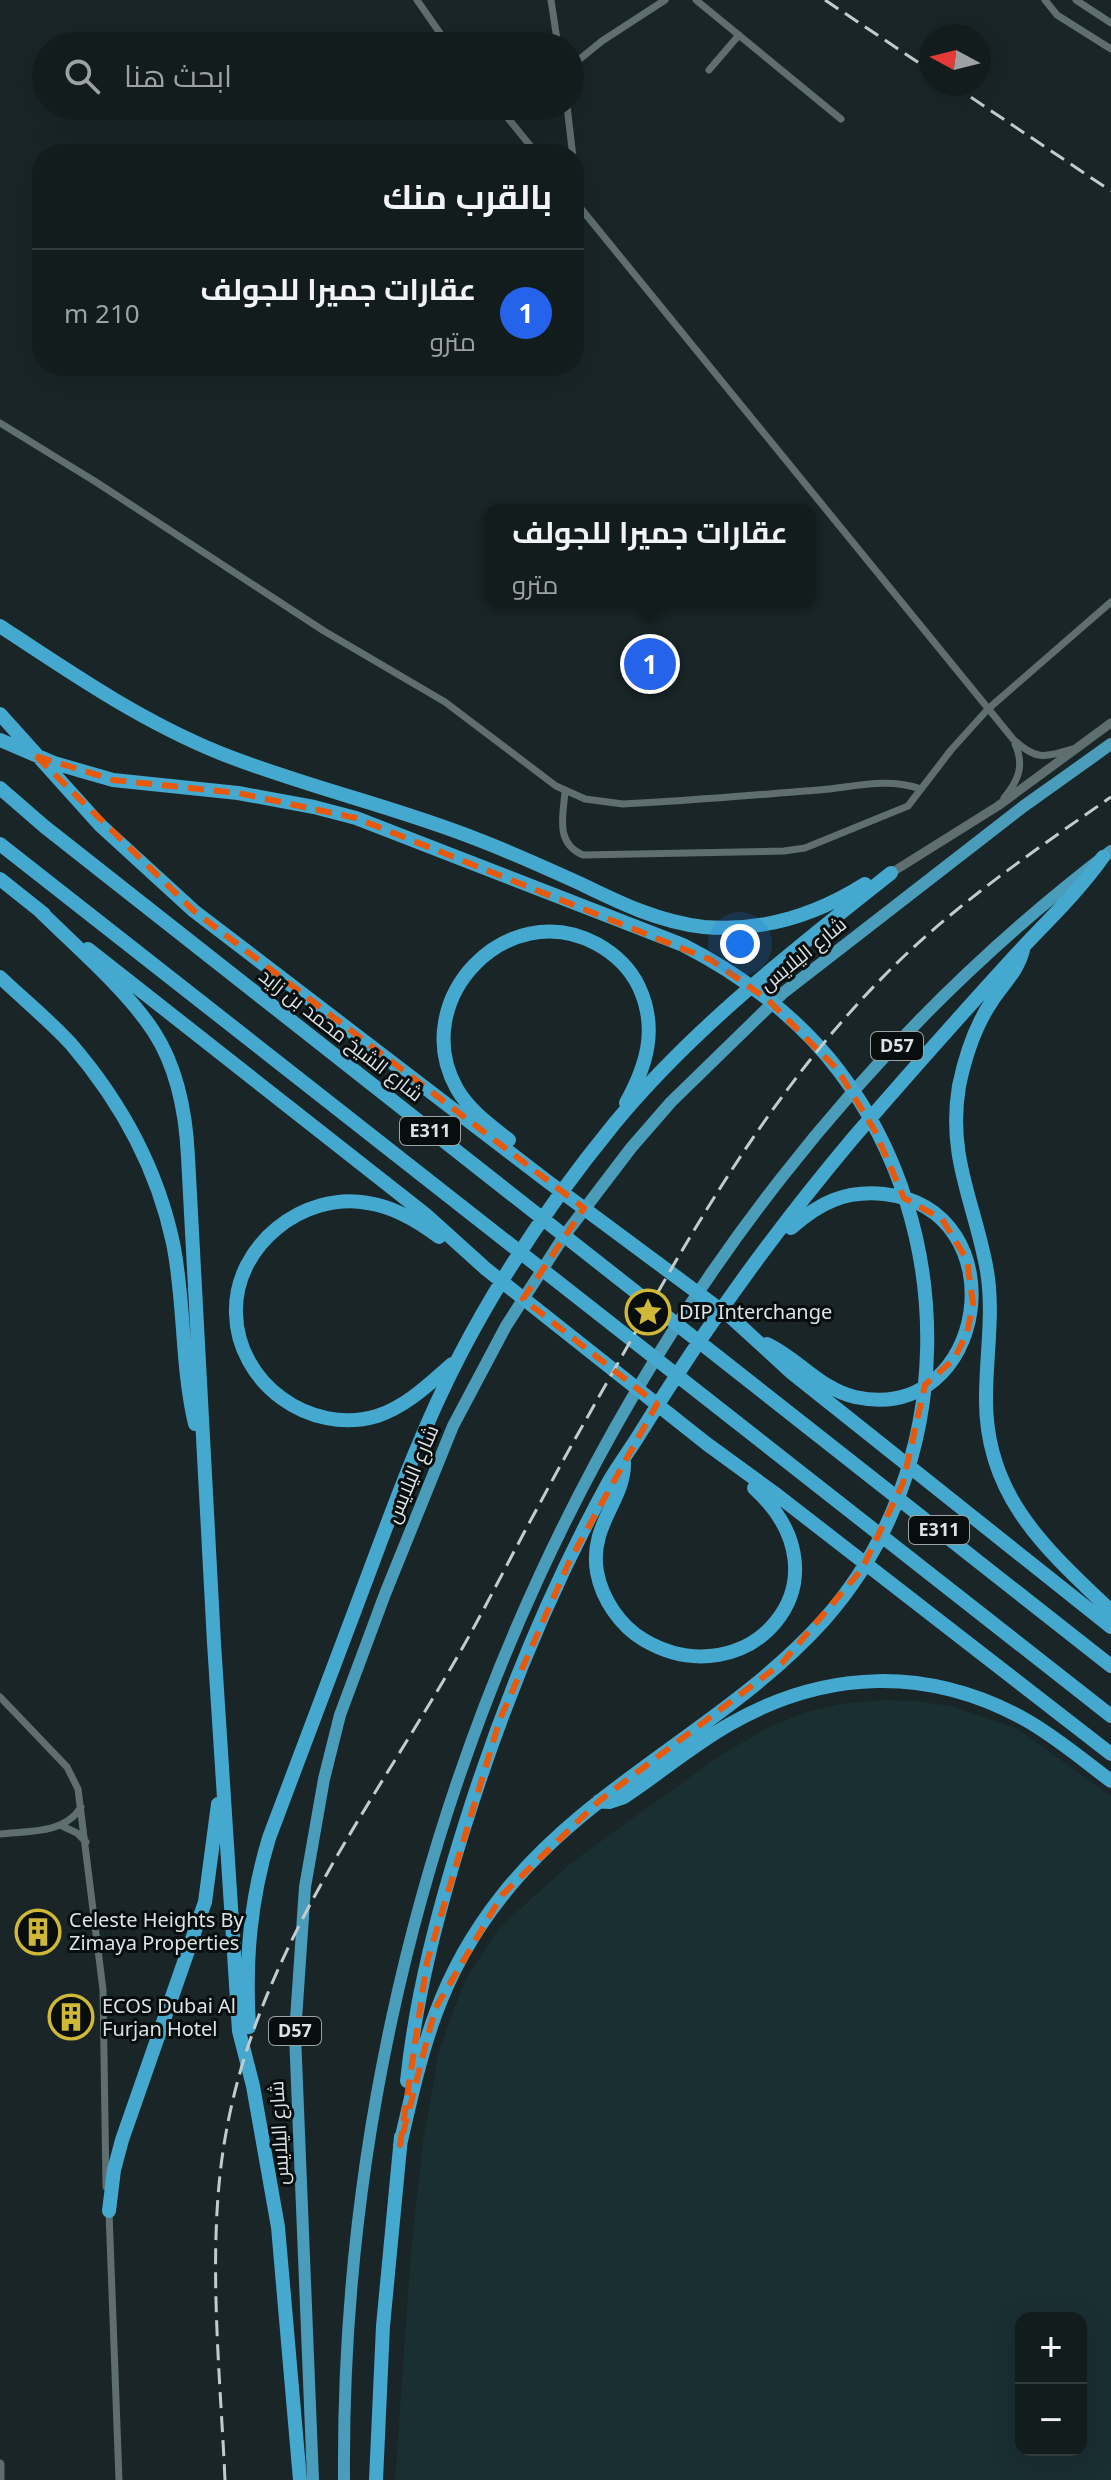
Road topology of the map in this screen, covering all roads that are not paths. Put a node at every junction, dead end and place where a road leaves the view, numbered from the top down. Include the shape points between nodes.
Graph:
1 (417, 0) edge
2 (551, 0) edge
3 (665, 0) edge
4 (696, 0) edge
5 (1045, 0) edge
6 (1076, 0) edge
7 (1111, 23) edge
8 (439, 32) edge
9 (556, 32) edge
10 (739, 35) junction
11 (1111, 49) edge
12 (584, 56) edge
13 (709, 70) dead end
14 (841, 119) dead end
15 (509, 120) edge
16 (569, 120) edge
17 (529, 144) edge
18 (571, 144) edge
19 (584, 212) edge
20 (0, 423) edge
21 (1111, 602) edge
22 (0, 626) edge
23 (988, 709) junction
24 (0, 714) edge
25 (1111, 723) edge
26 (1013, 739) junction
27 (0, 740) edge
28 (1111, 744) edge
29 (1082, 745) junction
30 (0, 788) edge
31 (921, 789) junction
32 (565, 792) junction
33 (998, 806) junction
34 (0, 844) edge
35 (1107, 854) edge
36 (891, 873) junction
37 (0, 879) edge
38 (38, 909) junction
39 (1024, 945) junction
40 (0, 977) edge
41 (615, 1123) junction
42 (547, 1181) junction
43 (766, 1249) junction
44 (486, 1269) junction
45 (752, 1337) junction
46 (458, 1358) junction
47 (707, 1444) junction
48 (204, 1451) junction
49 (624, 1457) junction
50 (1111, 1611) edge
51 (1111, 1627) edge
52 (1111, 1666) edge
53 (0, 1697) edge
54 (1111, 1716) edge
55 (1111, 1754) edge
56 (1111, 1781) edge
57 (223, 1785) junction
58 (599, 1801) junction
59 (81, 1807) junction
60 (62, 1826) junction
61 (0, 1834) edge
62 (86, 1842) junction
63 (253, 2086) junction
64 (400, 2145) junction
65 (109, 2211) junction
66 (0, 2464) edge
67 (0, 2480) edge
68 (119, 2480) edge
69 (300, 2480) edge
70 (313, 2480) edge
71 (344, 2480) edge
72 (376, 2480) edge

1 - 8 street
2 - 9 street
3 - 12 street
4 - 10 street
5 - 11 street via 1057,15
6 - 7 street
10 - 13 street
10 - 14 street
15 - 17 street
16 - 18 street
19 - 23 street
20 - 32 street via 313,624 445,702
21 - 23 street
22 - 36 highway via 100,692 187,738 285,777 465,834 655,917 718,928 768,925 815,911
23 - 26 street
23 - 31 street
24 - 42 highway via 112,837 218,931
25 - 29 street
26 - 29 street via 1043,756
26 - 33 street via 1020,769
27 - 58 highway via 113,780 314,807 385,829 683,945 767,999 817,1046 851,1088 889,1158 912,1219 925,1281 928,1353 912,1455 892,1511 862,1569 827,1616 782,1663
28 - 70 highway, شارع اليلايس / D57 via 783,993 671,1102 595,1193 506,1326 440,1455 340,1715 314,1831 299,1946 295,2034
29 - 33 street
30 - 52 highway, شارع الشيخ محمد بن زايد / E311
31 - 32 street via 883,783 623,804
31 - 32 street via 904,809 798,850 588,856 573,850 564,837
33 - 36 street
34 - 54 highway, E311
35 - 39 highway
35 - 71 highway, D57 via 977,966 887,1056 791,1165 645,1374 547,1557 451,1800 397,1996 364,2188 347,2374
36 - 41 highway via 733,1001
37 - 38 highway
38 - 44 highway via 425,1214
38 - 48 highway via 131,1003 154,1032 177,1081 187,1133
39 - 43 highway via 851,1141
39 - 50 highway via 1017,968 991,1002 971,1043 957,1109 961,1176 988,1278 988,1428 1001,1476 1023,1519
40 - 48 highway via 70,1043 109,1093 142,1149 173,1243 192,1412
41 - 42 highway via 649,1043 650,1020 634,976 606,948 569,933 529,932 493,947 453,996 444,1034 449,1072 468,1106
41 - 46 highway via 485,1308
42 - 45 highway
43 - 45 highway via 829,1200 863,1193 913,1201 942,1219 967,1260 971,1319 962,1347 943,1371 918,1389 887,1398 841,1393
43 - 49 highway via 685,1360
44 - 46 highway via 409,1217 367,1202 346,1201 306,1210 270,1234 256,1251 239,1290 239,1334 261,1379 279,1398 323,1418 376,1416 400,1406
44 - 47 highway
45 - 51 highway
46 - 63 highway via 395,1502 259,1870 246,1968
47 - 49 highway via 777,1511 788,1528 796,1567 794,1588 775,1624 745,1646 711,1655 672,1653 640,1638 626,1627 602,1590 597,1544 623,1478
47 - 55 highway
48 - 57 highway
49 - 64 highway via 529,1645 474,1796 418,2001
53 - 59 street via 67,1767
56 - 58 highway via 1028,1721 995,1705 934,1686 873,1680 783,1697 729,1724 624,1797
57 - 63 highway via 239,2031
57 - 65 highway via 205,1902 122,2140
58 - 64 highway via 502,1895 470,1942 435,2009
59 - 60 street
59 - 62 street
60 - 61 street
60 - 62 street
62 - 65 street via 103,1990
63 - 69 highway via 280,2248
64 - 72 highway via 383,2326
65 - 68 street
66 - 67 street

